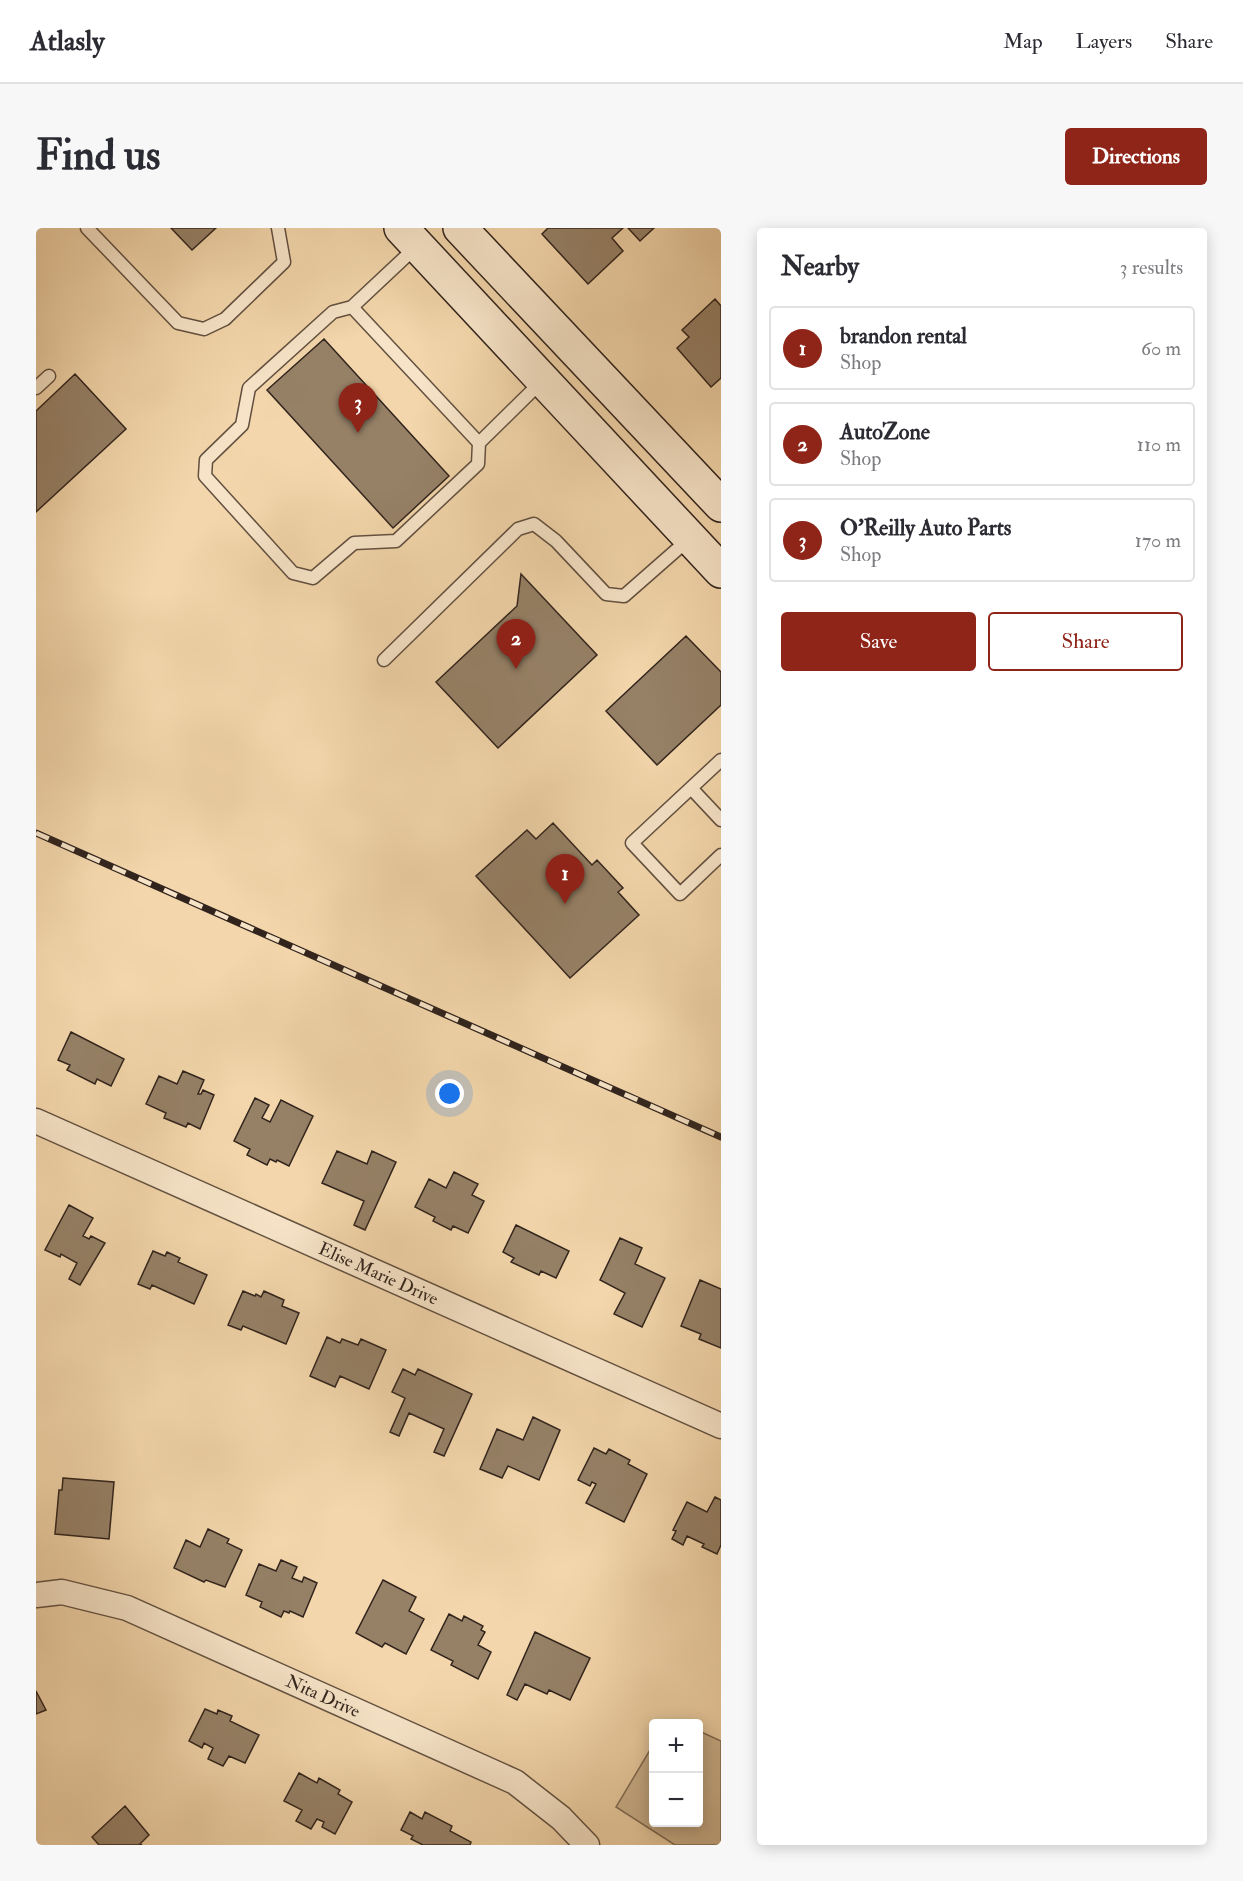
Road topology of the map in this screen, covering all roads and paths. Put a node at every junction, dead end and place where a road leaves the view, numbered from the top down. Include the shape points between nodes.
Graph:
1 (87, 228) edge
2 (278, 228) edge
3 (460, 228) edge
4 (409, 237) edge
5 (352, 307) junction
6 (49, 376) dead end
7 (542, 381) junction
8 (36, 388) edge
9 (479, 443) junction
10 (721, 506) edge
11 (690, 539) junction
12 (721, 571) edge
13 (384, 660) dead end
14 (721, 760) edge
15 (691, 788) junction
16 (721, 820) edge
17 (721, 855) edge
18 (36, 1121) edge
19 (721, 1426) edge
20 (36, 1595) edge
21 (587, 1845) edge

1 - 2 lane via 178,323 204,329 225,319 284,262
3 - 10 main road
4 - 5 lane
4 - 7 main road
5 - 9 lane
5 - 9 lane via 333,312 249,388 242,425 206,460 205,476 293,573 313,579 354,543 396,541 478,464
6 - 8 lane
7 - 9 lane
7 - 11 main road
11 - 12 main road
11 - 13 lane via 624,596 606,594 556,541 534,524 518,529
14 - 15 lane
15 - 16 lane
15 - 17 lane via 632,843 680,894
18 - 19 street, Elise Marie Drive
20 - 21 street, Nita Drive via 62,1592 127,1608 515,1782 561,1818

